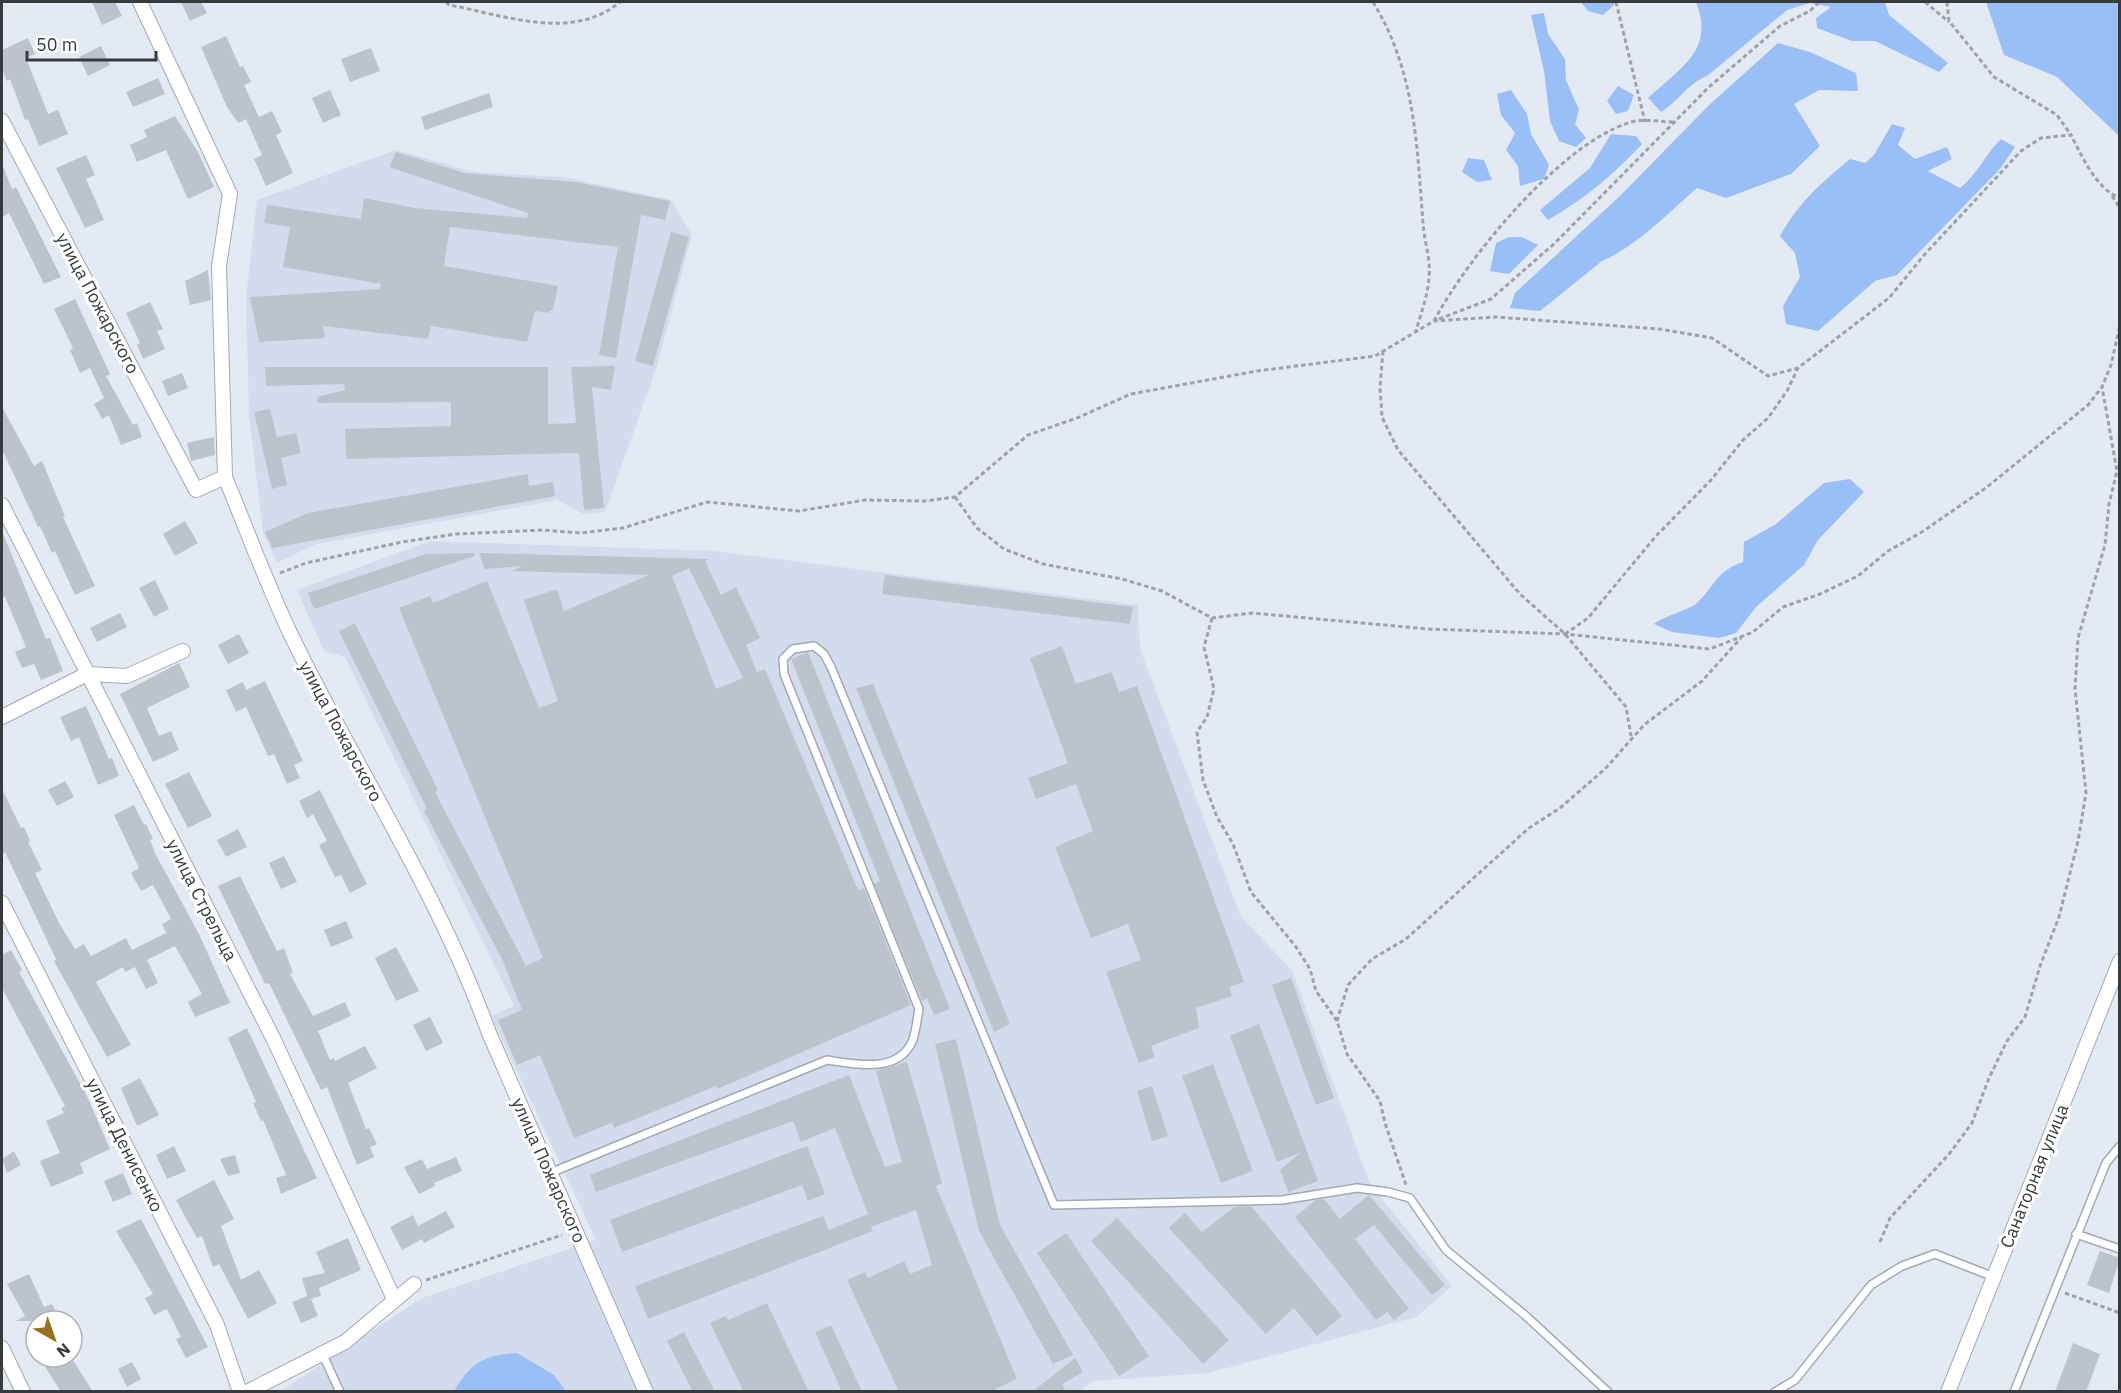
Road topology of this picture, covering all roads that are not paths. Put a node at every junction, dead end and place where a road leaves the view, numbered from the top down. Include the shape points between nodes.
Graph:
1 (140, 2) edge
2 (2, 121) edge
3 (225, 477) junction
4 (2, 506) edge
5 (183, 651) dead end
6 (87, 674) junction
7 (2, 717) edge
8 (2, 903) edge
9 (2120, 961) edge
10 (2120, 1146) edge
11 (550, 1173) junction
12 (2076, 1234) junction
13 (2120, 1249) edge
14 (1994, 1277) junction
15 (414, 1284) road end
16 (394, 1299) junction
17 (2, 1348) edge
18 (322, 1353) junction
19 (22, 1392) edge
20 (240, 1392) edge
21 (247, 1392) edge
22 (340, 1392) edge
23 (646, 1392) edge
24 (1608, 1392) edge
25 (1774, 1392) edge
26 (1948, 1392) edge
27 (2014, 1392) edge

1 - 3 street via 230,194 219,266
2 - 3 street, улица Пожарского via 196,490
3 - 11 street, улица Пожарского via 291,636 476,997
4 - 6 street, улица Стрельца
5 - 6 street via 127,676
6 - 7 street
6 - 16 street, улица Стрельца via 274,1040
8 - 20 street, улица Денисенко via 216,1325
9 - 14 street, Санаторная улица
10 - 12 lane via 2106,1163
11 - 23 street, улица Пожарского
11 - 24 lane via 827,1060 863,1066 892,1061 912,1043 919,1009 784,674 783,660 793,649 814,646 831,667 1054,1205 1282,1200 1357,1188 1410,1198 1446,1250 1526,1316
12 - 13 lane
12 - 27 lane
14 - 25 lane via 1935,1254 1902,1266 1871,1285 1795,1380
14 - 26 street, Санаторная улица
15 - 16 street
16 - 18 street via 345,1342
17 - 19 street
18 - 21 street
18 - 22 lane

